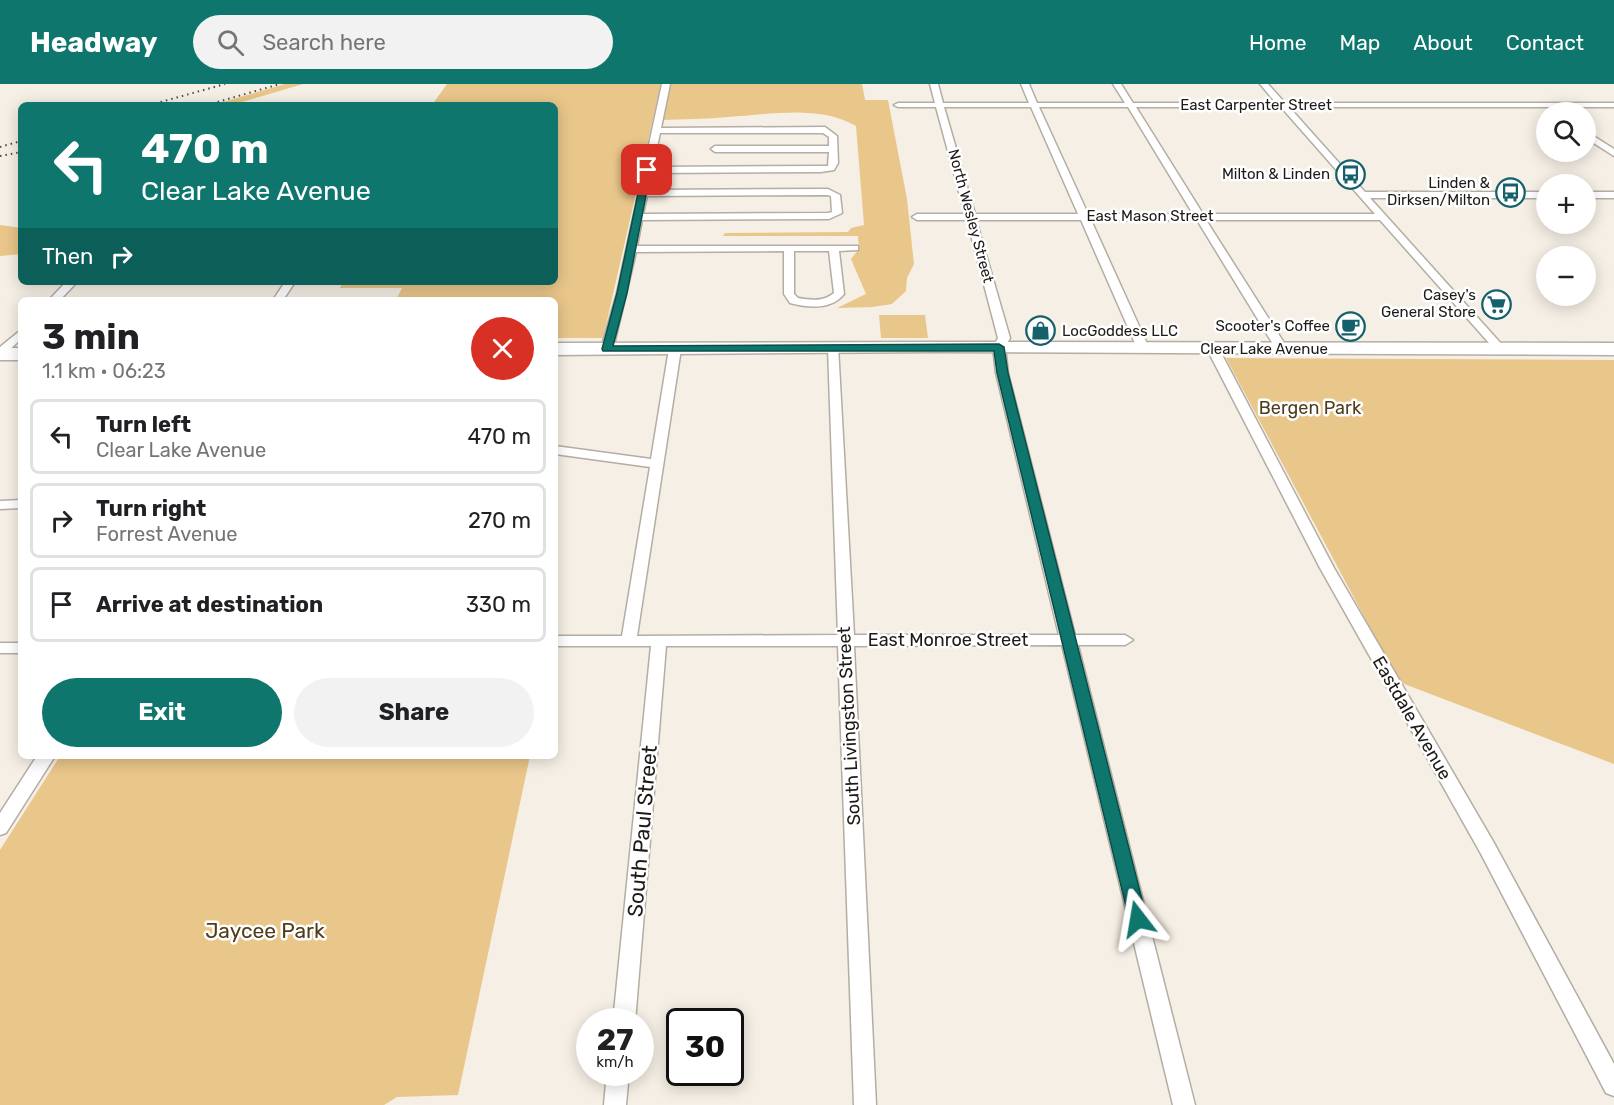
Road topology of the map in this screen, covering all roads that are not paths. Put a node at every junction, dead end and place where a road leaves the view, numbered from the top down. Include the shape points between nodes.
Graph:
1 (666, 84) edge
2 (934, 84) edge
3 (1025, 84) edge
4 (1117, 84) edge
5 (1264, 84) edge
6 (898, 105) dead end
7 (940, 105) junction
8 (1035, 105) junction
9 (1130, 105) junction
10 (1282, 105) junction
11 (1614, 105) edge
12 (656, 131) junction
13 (717, 131) junction
14 (1596, 141) edge
15 (714, 149) junction
16 (833, 149) junction
17 (1614, 153) edge
18 (647, 170) junction
19 (712, 170) junction
20 (642, 193) junction
21 (1363, 195) junction
22 (1536, 195) edge
23 (1596, 195) edge
24 (1614, 195) edge
25 (971, 216) junction
26 (1085, 216) junction
27 (1198, 216) junction
28 (637, 217) junction
29 (917, 217) dead end
30 (1382, 217) junction
31 (854, 248) dead end
32 (631, 249) junction
33 (789, 249) junction
34 (834, 249) junction
35 (69, 285) edge
36 (57, 297) edge
37 (18, 336) edge
38 (999, 347) junction
39 (834, 348) junction
40 (1143, 348) junction
41 (558, 349) edge
42 (607, 349) junction
43 (675, 349) junction
44 (1213, 349) junction
45 (1282, 349) junction
46 (1614, 349) edge
47 (1501, 350) junction
48 (0, 354) edge
49 (18, 354) edge
50 (558, 450) edge
51 (656, 464) junction
52 (0, 504) edge
53 (18, 504) edge
54 (629, 640) junction
55 (659, 640) junction
56 (845, 640) junction
57 (1069, 640) junction
58 (1125, 640) dead end
59 (558, 641) edge
60 (0, 648) edge
61 (18, 648) edge
62 (44, 759) edge
63 (0, 828) edge
64 (625, 1008) edge
65 (1609, 1066) edge
66 (617, 1086) edge
67 (1614, 1086) edge
68 (615, 1105) edge
69 (865, 1105) edge
70 (1184, 1105) edge

1 - 12 street
2 - 7 street, North Wesley Street
3 - 8 street
4 - 9 street
5 - 10 street
6 - 7 street, East Carpenter Street
7 - 8 street, East Carpenter Street
7 - 25 street, North Wesley Street
8 - 9 street, East Carpenter Street
8 - 26 street
9 - 10 street, East Carpenter Street
9 - 27 street
10 - 11 street, East Carpenter Street
10 - 21 street
12 - 13 street
12 - 18 street
13 - 15 street
13 - 16 street via 825,130 832,133
14 - 17 street
15 - 16 street
15 - 19 street
16 - 19 street via 834,166 826,169
18 - 19 street
18 - 20 street
20 - 28 street
20 - 28 street via 828,192 836,195 837,213
21 - 22 street
21 - 30 street
23 - 24 street
25 - 26 street, East Mason Street
25 - 29 street, East Mason Street
25 - 38 street, North Wesley Street via 1004,338
26 - 27 street, East Mason Street
26 - 40 street
27 - 30 street, East Mason Street
27 - 45 street
28 - 32 street
30 - 47 street
31 - 34 street
32 - 33 street
32 - 42 street
33 - 34 street
33 - 34 street via 789,294 802,303 830,301 838,294
35 - 36 street
37 - 48 street
38 - 39 main road, Clear Lake Avenue
38 - 40 main road, Clear Lake Avenue
38 - 57 street, North Wesley Street via 1002,373
39 - 43 main road, Clear Lake Avenue
39 - 56 street, South Livingston Street
40 - 44 main road, Clear Lake Avenue
41 - 42 main road, Clear Lake Avenue
42 - 43 main road, Clear Lake Avenue
43 - 51 street
44 - 45 main road, Clear Lake Avenue
44 - 65 street, Eastdale Avenue via 1327,568
45 - 47 main road, Clear Lake Avenue
46 - 47 main road, Clear Lake Avenue
48 - 49 main road
50 - 51 street
51 - 54 street
52 - 53 street
54 - 55 street, East Monroe Street
54 - 59 street, East Monroe Street
55 - 56 street, East Monroe Street
55 - 64 street, South Paul Street
56 - 57 street, East Monroe Street
56 - 69 street, South Livingston Street
57 - 58 street, East Monroe Street
57 - 70 street, North Wesley Street
60 - 61 street
62 - 63 street
65 - 67 street, Eastdale Avenue
66 - 68 street

